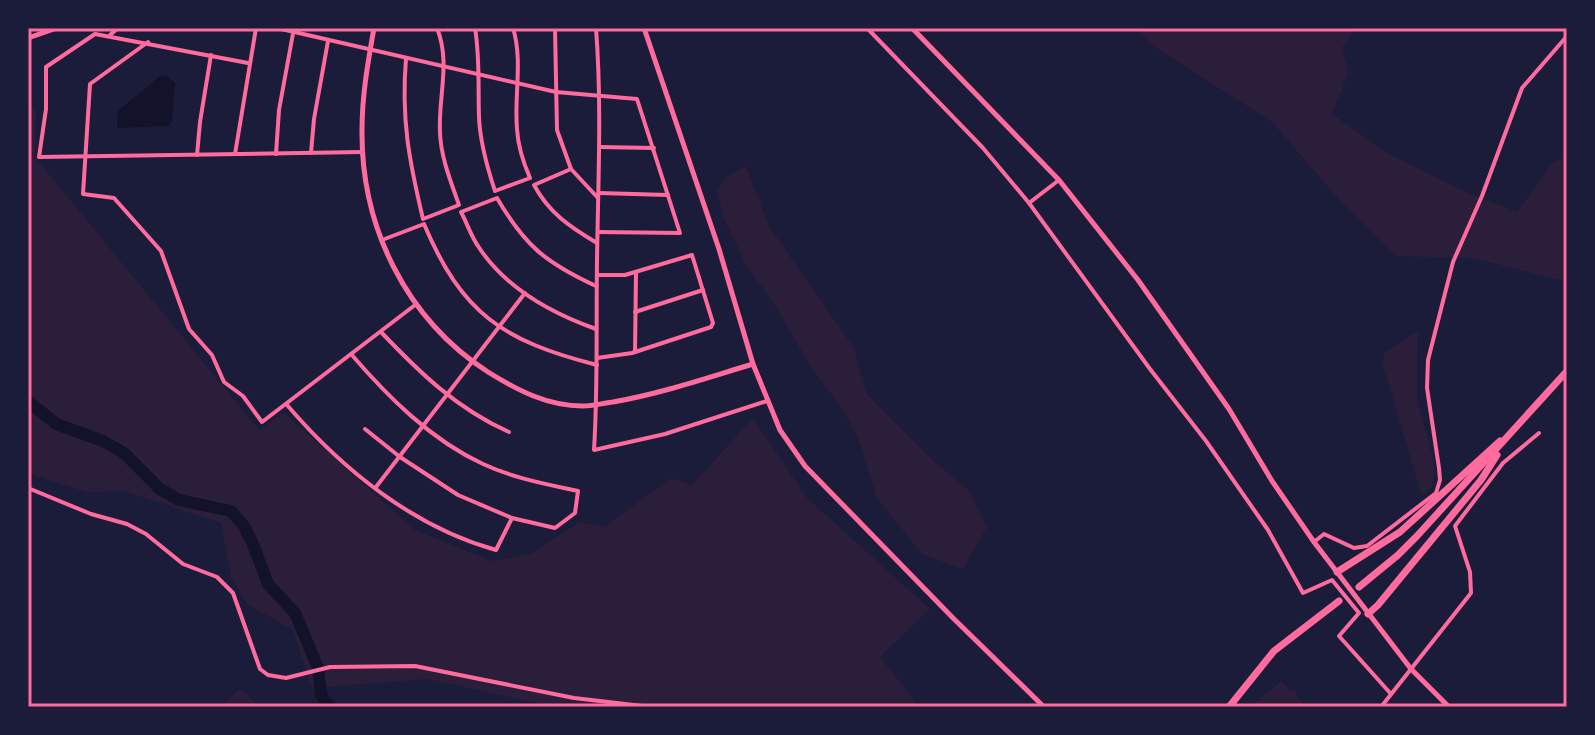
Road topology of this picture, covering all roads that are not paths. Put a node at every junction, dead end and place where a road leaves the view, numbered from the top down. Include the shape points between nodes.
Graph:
1 (57, 28) edge
2 (118, 28) edge
3 (256, 28) edge
4 (277, 28) edge
5 (374, 28) edge
6 (437, 28) edge
7 (475, 28) edge
8 (513, 28) edge
9 (555, 28) edge
10 (596, 28) edge
11 (644, 28) edge
12 (867, 28) edge
13 (912, 28) edge
14 (294, 30) edge
15 (110, 35) junction
16 (1567, 36) edge
17 (28, 38) edge
18 (329, 40) junction
19 (148, 42) junction
20 (369, 49) junction
21 (211, 55) junction
22 (406, 58) junction
23 (248, 63) junction
24 (445, 65) junction
25 (480, 75) junction
26 (517, 83) junction
27 (556, 92) junction
28 (599, 97) junction
29 (600, 147) junction
30 (654, 148) junction
31 (363, 152) junction
32 (311, 153) junction
33 (235, 154) junction
34 (276, 154) junction
35 (197, 155) junction
36 (86, 157) junction
37 (571, 169) junction
38 (530, 178) junction
39 (1059, 180) junction
40 (534, 185) junction
41 (495, 191) junction
42 (669, 195) junction
43 (599, 196) junction
44 (497, 198) junction
45 (1029, 203) junction
46 (459, 205) junction
47 (461, 212) junction
48 (423, 221) junction
49 (598, 232) junction
50 (382, 240) junction
51 (597, 243) junction
52 (636, 272) junction
53 (596, 275) junction
54 (596, 286) junction
55 (703, 290) junction
56 (525, 293) junction
57 (415, 305) junction
58 (635, 312) junction
59 (499, 327) junction
60 (596, 329) junction
61 (381, 332) junction
62 (635, 352) junction
63 (351, 354) junction
64 (597, 358) junction
65 (472, 362) junction
66 (753, 364) junction
67 (597, 365) junction
68 (1567, 371) edge
69 (447, 395) junction
70 (767, 401) junction
71 (287, 405) junction
72 (597, 405) junction
73 (424, 425) junction
74 (365, 429) dead end
75 (509, 432) dead end
76 (1511, 433) junction
77 (1539, 433) dead end
78 (400, 457) junction
79 (376, 487) junction
80 (28, 488) edge
81 (512, 518) junction
82 (1314, 542) junction
83 (1337, 572) junction
84 (1359, 587) dead end
85 (1339, 601) dead end
86 (1368, 614) junction
87 (1411, 669) junction
88 (1391, 694) junction
89 (651, 707) edge
90 (1044, 707) edge
91 (1229, 707) edge
92 (1381, 707) edge
93 (1449, 707) edge

1 - 17 street
2 - 15 street
3 - 23 street
4 - 14 street
5 - 20 street
6 - 24 street
7 - 25 street
8 - 26 street
9 - 27 street
10 - 28 street
11 - 66 street
12 - 45 street
13 - 39 street
14 - 18 street
14 - 34 street
15 - 19 street
15 - 36 street via 95,34 44,73 39,157
16 - 82 street via 1522,88 1453,262 1428,360 1440,480 1436,493 1367,546 1354,548 1324,534
18 - 20 street
18 - 32 street
19 - 21 street
19 - 36 street via 90,84
20 - 22 street
20 - 31 street
21 - 23 street
21 - 35 street
22 - 24 street
22 - 48 street via 404,126
23 - 33 street
24 - 25 street
24 - 46 street via 440,132
25 - 26 street
25 - 41 street via 481,137
26 - 27 street
26 - 38 street via 519,145
27 - 28 street
27 - 37 street via 557,130
28 - 29 street
28 - 30 street via 637,99
29 - 30 street
29 - 43 street
30 - 42 street
31 - 32 street
31 - 50 street
32 - 34 street
33 - 34 street
33 - 35 street
35 - 36 street
36 - 71 street via 83,194 114,198 161,251 189,329 212,355 224,382 243,396 262,422
37 - 40 street
37 - 43 street
38 - 40 street
38 - 41 street
39 - 45 street
39 - 82 street via 1229,409
40 - 51 street via 559,219
41 - 44 street
42 - 43 street
42 - 49 street via 678,234
43 - 49 street
44 - 47 street
44 - 54 street via 542,256
45 - 88 street via 1206,441 1268,530 1303,593 1332,580 1359,613 1339,636
46 - 47 street
46 - 48 street
47 - 56 street via 478,247
48 - 50 street
48 - 59 street via 448,276
49 - 51 street
50 - 57 street
51 - 53 street
52 - 53 street
52 - 55 street via 692,255
52 - 58 street
53 - 54 street
54 - 60 street
55 - 58 street
55 - 62 street via 711,327
56 - 59 street
56 - 60 street
57 - 61 street
57 - 65 street via 441,337
58 - 62 street
59 - 65 street
59 - 67 street via 554,354
60 - 64 street
61 - 63 street
61 - 69 street
62 - 64 street
63 - 71 street
63 - 73 street
64 - 67 street
65 - 69 street
65 - 72 street via 538,399
66 - 70 street
66 - 72 street via 637,399
67 - 72 street
68 - 76 highway
69 - 73 street
69 - 75 street
70 - 72 street via 594,450
70 - 90 street via 805,466
71 - 79 street via 332,453
73 - 78 street
73 - 81 street via 485,465 578,491 575,513 555,528
74 - 78 street
76 - 83 highway via 1400,532
76 - 84 highway via 1398,555
76 - 86 highway via 1481,480
77 - 87 street via 1503,463 1455,526 1471,593
78 - 79 street
78 - 81 street via 458,495
79 - 81 street via 450,535 496,550
80 - 89 street via 127,524 183,564 217,577 233,593 260,669 268,675 286,678 345,666 415,666 574,698
82 - 83 street
83 - 86 street
85 - 91 highway via 1274,651
86 - 87 street
87 - 88 street
87 - 93 street
88 - 92 street

